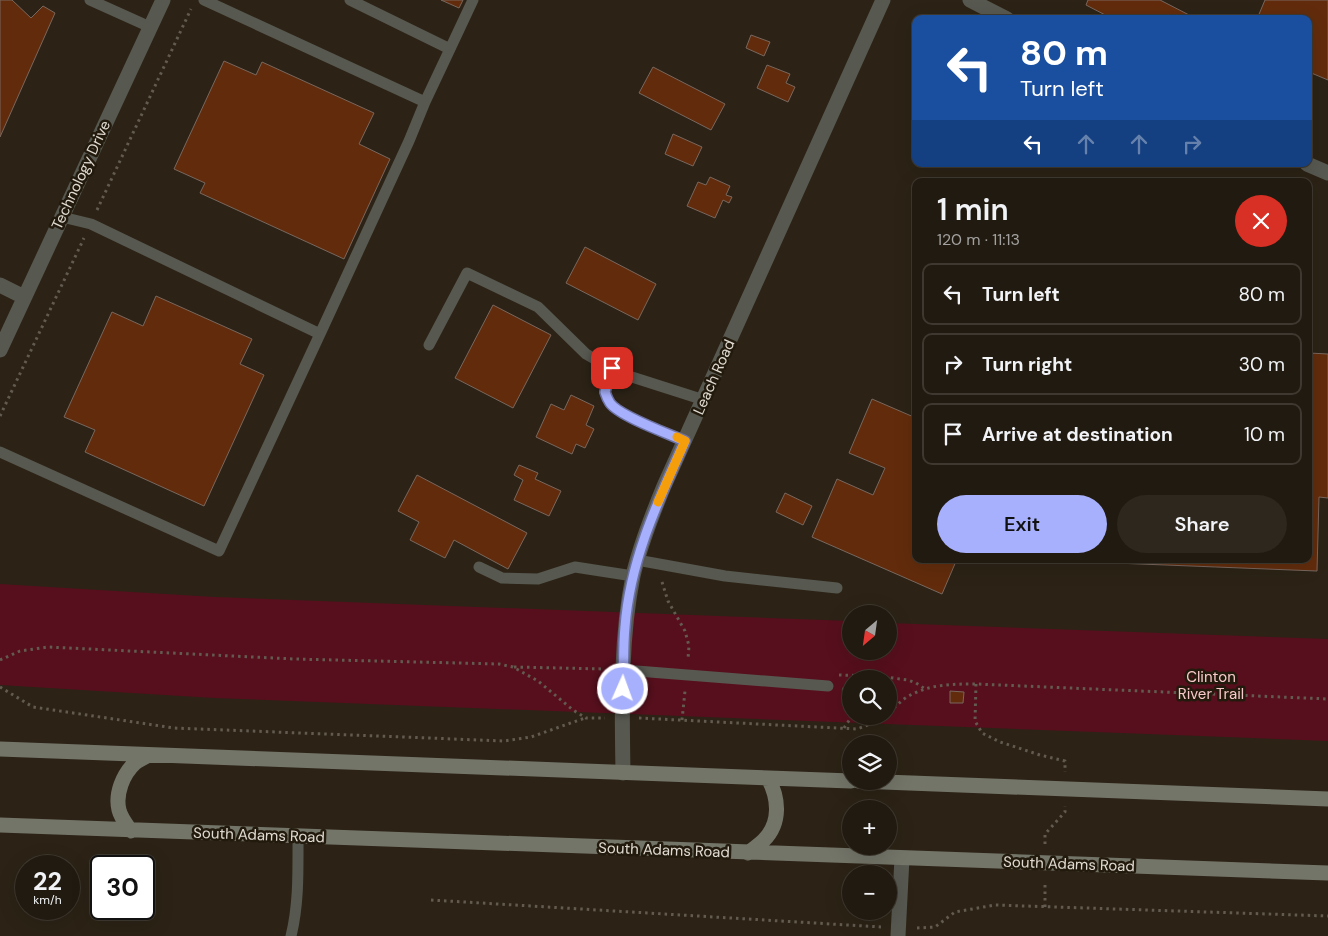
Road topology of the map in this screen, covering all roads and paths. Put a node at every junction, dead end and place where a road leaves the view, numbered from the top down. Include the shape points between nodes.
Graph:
1 (90, 0) edge
2 (163, 0) edge
3 (204, 0) edge
4 (350, 0) edge
5 (473, 0) edge
6 (883, 0) edge
7 (970, 0) edge
8 (999, 15) edge
9 (150, 27) junction
10 (450, 48) junction
11 (425, 102) junction
12 (1312, 166) edge
13 (1328, 173) edge
14 (62, 217) junction
15 (0, 285) edge
16 (24, 297) junction
17 (320, 334) junction
18 (429, 345) dead end
19 (0, 350) edge
20 (612, 368) junction
21 (704, 400) junction
22 (685, 441) junction
23 (0, 452) edge
24 (637, 560) junction
25 (662, 564) junction
26 (479, 567) dead end
27 (633, 576) junction
28 (837, 588) dead end
29 (0, 660) edge
30 (514, 667) junction
31 (624, 670) junction
32 (686, 676) junction
33 (976, 684) junction
34 (828, 686) joint
35 (0, 687) edge
36 (925, 689) junction
37 (1328, 699) edge
38 (897, 706) edge
39 (586, 718) junction
40 (603, 718) dead end
41 (645, 718) dead end
42 (682, 720) junction
43 (846, 725) edge
44 (869, 725) edge
45 (844, 728) junction
46 (0, 749) edge
47 (149, 755) junction
48 (623, 773) junction
49 (1065, 773) dead end
50 (768, 778) junction
51 (842, 781) edge
52 (897, 782) edge
53 (1328, 799) edge
54 (1065, 804) dead end
55 (0, 826) edge
56 (131, 830) junction
57 (298, 836) junction
58 (1045, 843) dead end
59 (748, 853) junction
60 (902, 858) junction
61 (1328, 874) edge
62 (1045, 878) dead end
63 (1045, 908) dead end
64 (291, 936) edge
65 (898, 936) edge

1 - 9 lane
2 - 9 street, Technology Drive
3 - 11 lane
4 - 10 lane
5 - 10 lane
6 - 21 street, Leach Road
7 - 8 street
9 - 14 street, Technology Drive
10 - 11 lane
11 - 17 lane
12 - 13 street
14 - 16 street, Technology Drive
14 - 17 lane via 91,224
15 - 16 street
16 - 19 street, Technology Drive
17 - 23 lane via 219,552
18 - 20 lane via 467,273 538,307 586,354
20 - 21 lane
20 - 22 lane via 605,392 610,403 631,418
21 - 22 street, Leach Road
22 - 24 street, Leach Road
24 - 25 lane
24 - 27 street, Leach Road
25 - 28 lane via 725,576
25 - 32 path via 661,579 668,602 685,631 689,646
26 - 27 lane via 502,578 538,579 575,567
27 - 31 street, Leach Road via 625,626
29 - 30 path via 20,651 48,647
30 - 31 path
30 - 39 path
31 - 32 lane
31 - 48 street, Leach Road
32 - 34 lane
32 - 42 path
33 - 36 path via 948,684
33 - 37 path
33 - 49 path via 975,721 982,733 1000,742 1065,761
34 - 36 path via 836,675 876,676 916,682
35 - 39 path via 33,707 174,728 504,741 531,737
36 - 38 path
39 - 40 path
41 - 42 path
42 - 45 path
43 - 45 path
44 - 45 path via 857,729
46 - 47 main road
47 - 48 main road
47 - 56 main road via 136,762 122,783 119,809
48 - 50 main road
50 - 51 main road
50 - 59 main road via 774,788 777,814 764,840
52 - 53 main road
54 - 58 path via 1065,812 1045,834
55 - 56 main road, South Adams Road
56 - 57 main road, South Adams Road
57 - 59 main road, South Adams Road
57 - 64 lane via 298,882
59 - 60 main road, South Adams Road
60 - 61 main road, South Adams Road
60 - 65 street
62 - 63 path

